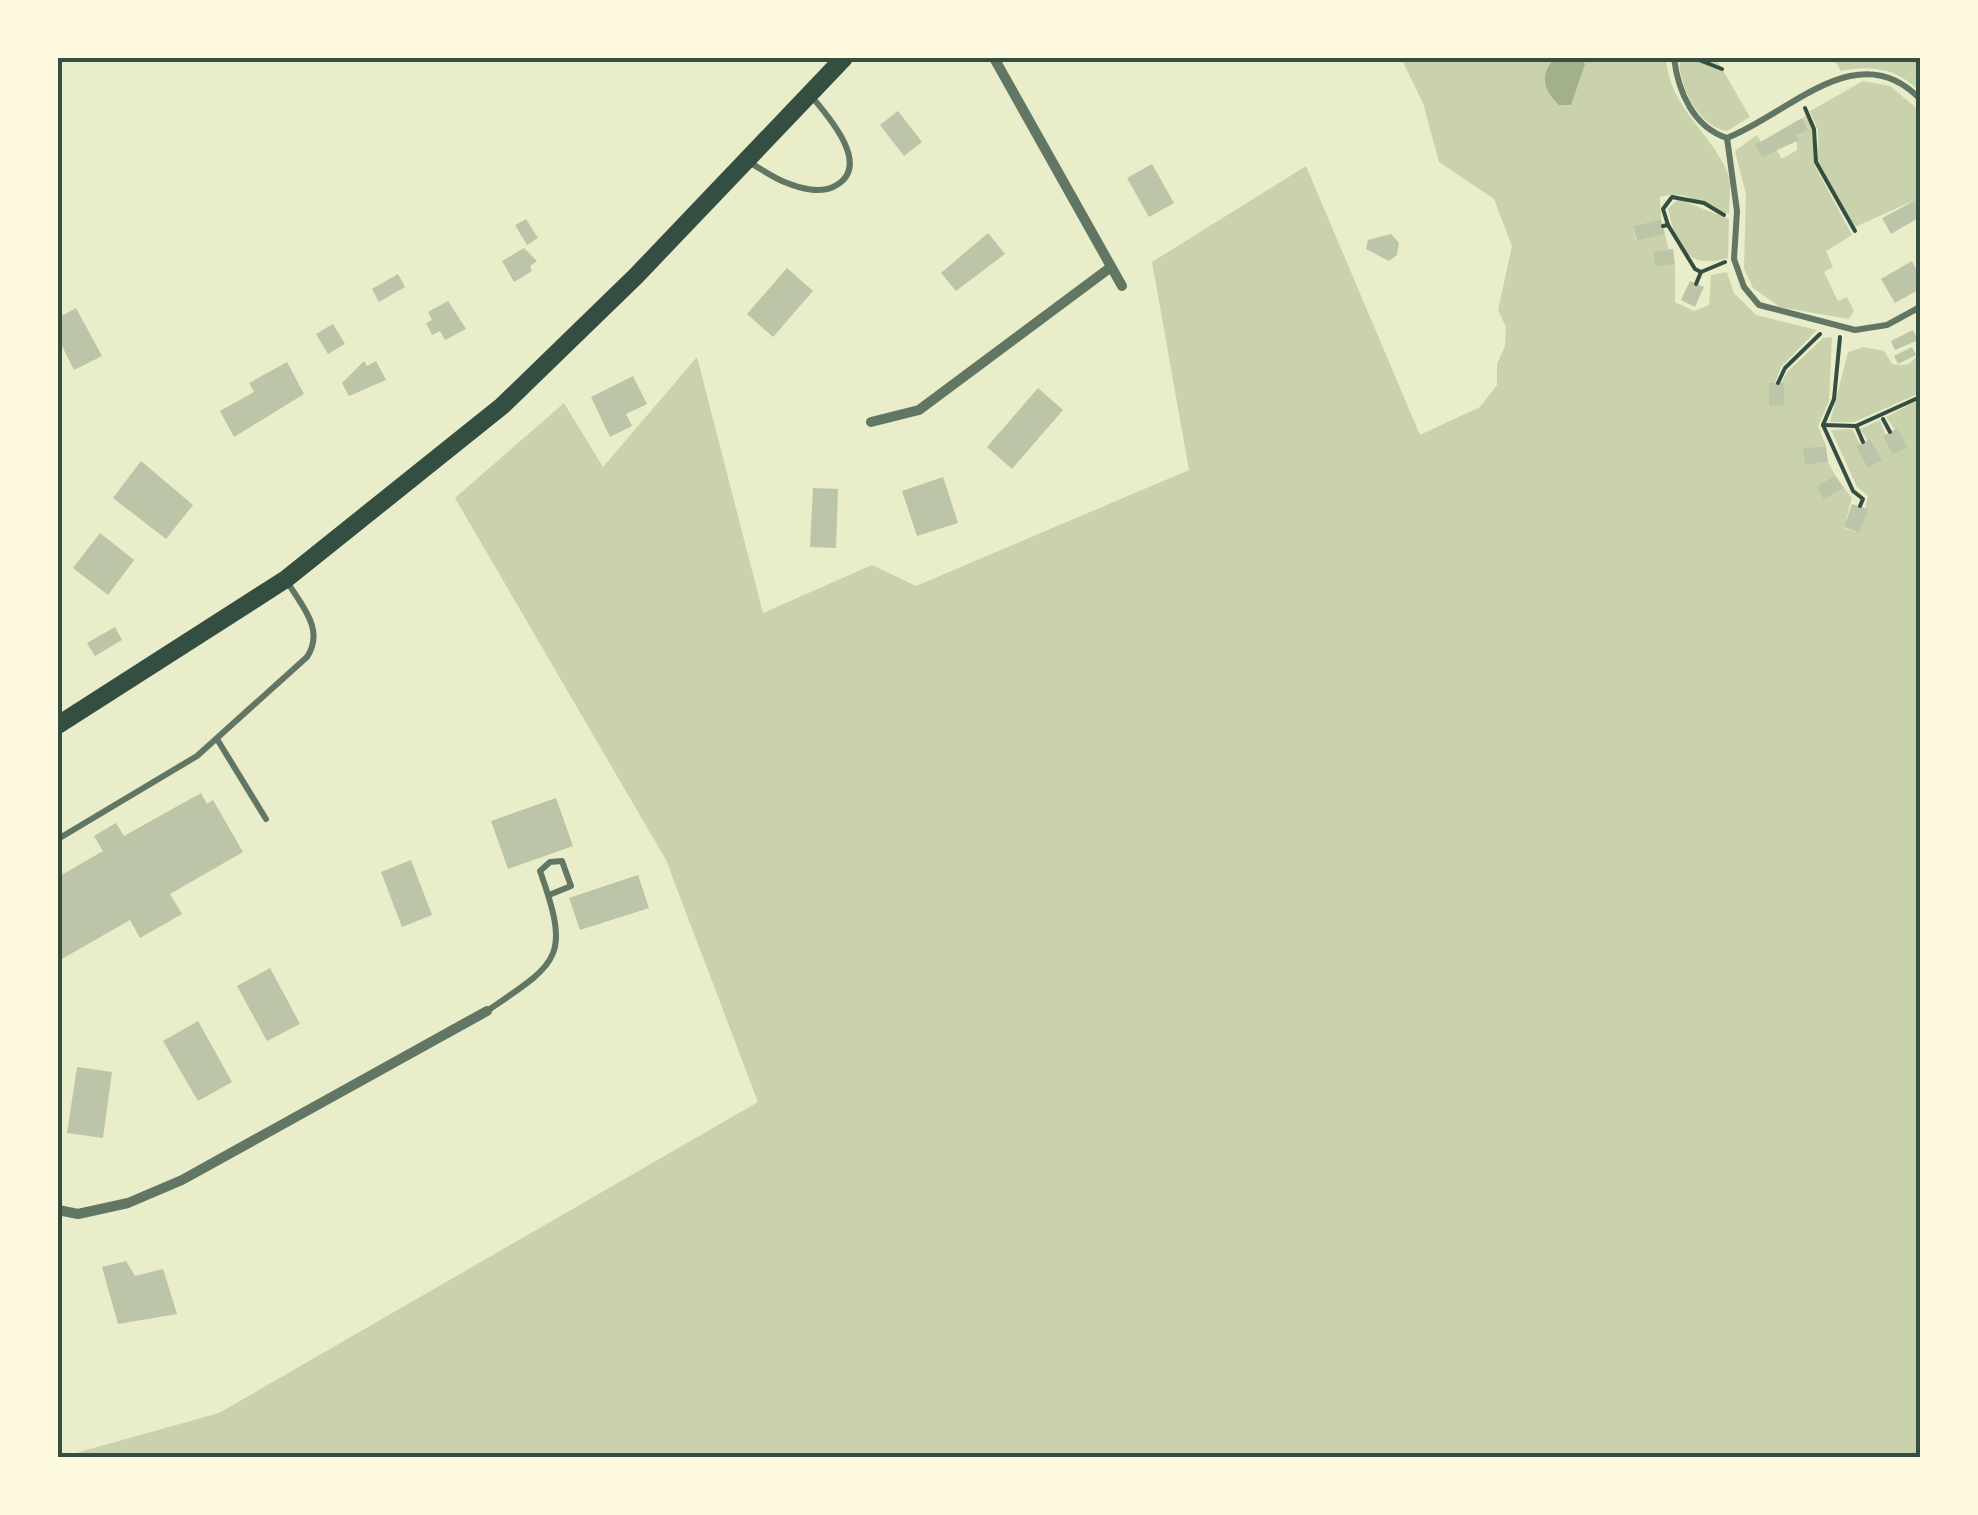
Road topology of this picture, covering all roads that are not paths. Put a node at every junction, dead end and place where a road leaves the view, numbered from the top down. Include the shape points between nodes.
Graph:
1 (844, 58) edge
2 (994, 58) edge
3 (1674, 58) edge
4 (809, 94) junction
5 (1920, 99) edge
6 (1726, 138) junction
7 (746, 160) junction
8 (1111, 267) junction
9 (1122, 286) dead end
10 (1920, 307) edge
11 (871, 422) dead end
12 (286, 579) junction
13 (58, 724) edge
14 (217, 739) junction
15 (266, 819) dead end
16 (58, 840) edge
17 (549, 894) junction
18 (487, 1011) joint
19 (58, 1210) edge

1 - 4 main road
2 - 8 street
3 - 6 lane via 1694,114
4 - 7 main road
4 - 7 lane via 844,142 850,162 839,184 806,189
5 - 6 lane via 1889,76 1844,74
6 - 10 lane via 1737,217 1734,259 1759,305 1841,327 1887,324
7 - 12 main road via 502,406
8 - 9 street
8 - 11 street via 919,410
12 - 13 main road
12 - 14 lane via 314,628 312,650
14 - 15 lane
14 - 16 lane
17 - 17 lane via 540,871 562,861 571,886
17 - 18 lane via 557,951 539,976
18 - 19 street via 182,1180 128,1203 78,1214

